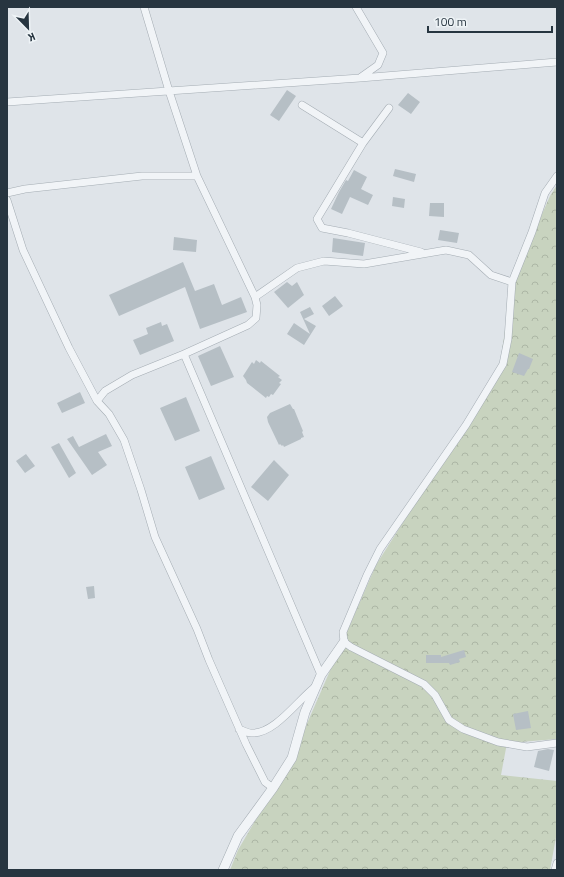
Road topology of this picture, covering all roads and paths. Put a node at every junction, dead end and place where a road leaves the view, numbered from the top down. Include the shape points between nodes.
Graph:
1 (144, 7) edge
2 (356, 7) edge
3 (557, 62) edge
4 (360, 78) junction
5 (169, 90) junction
6 (7, 102) edge
7 (302, 105) dead end
8 (389, 108) dead end
9 (363, 143) junction
10 (197, 176) junction
11 (557, 176) edge
12 (7, 193) edge
13 (7, 200) edge
14 (425, 253) junction
15 (512, 282) junction
16 (255, 297) junction
17 (184, 354) junction
18 (97, 401) junction
19 (344, 642) junction
20 (321, 675) junction
21 (316, 686) junction
22 (239, 729) junction
23 (557, 743) edge
24 (273, 788) junction
25 (557, 863) edge
26 (223, 870) edge
27 (555, 870) edge

1 - 5 street
2 - 4 street via 383,53 378,65
3 - 4 street
4 - 5 street
5 - 6 street
5 - 10 street
7 - 9 street
8 - 9 street
9 - 14 street via 317,218 322,228
10 - 12 street via 142,176
10 - 16 street
11 - 15 street via 545,193
13 - 18 street via 23,250
14 - 15 street via 446,250 469,255 491,275
14 - 16 street via 364,264 324,261 297,268
15 - 19 street via 508,339 503,364 466,425 380,549 343,632
16 - 17 street via 256,318 248,325
17 - 18 street via 132,376 105,391
17 - 20 street
18 - 22 street via 109,414 124,440 155,537
19 - 20 street
19 - 23 street via 424,684 435,695 449,720 463,729 498,742 527,747
20 - 21 street
21 - 22 street via 288,714 267,730 251,733
21 - 24 street via 305,712 292,758
22 - 24 street via 265,782
24 - 26 street via 238,836
25 - 27 street

